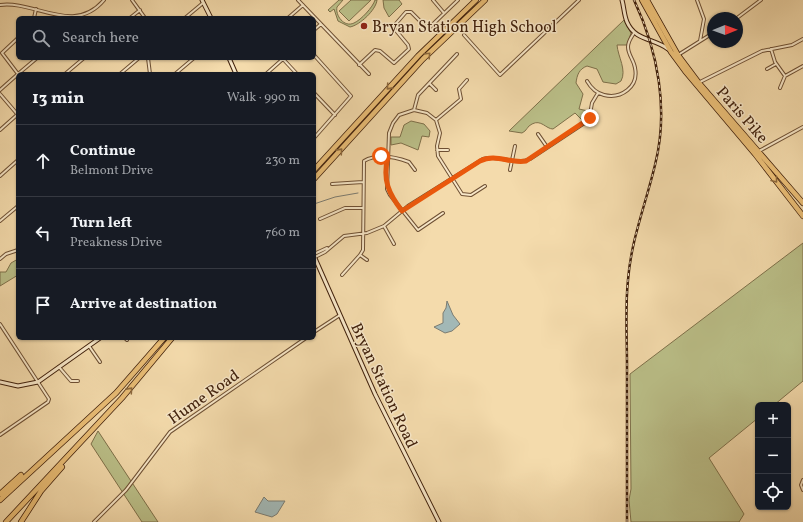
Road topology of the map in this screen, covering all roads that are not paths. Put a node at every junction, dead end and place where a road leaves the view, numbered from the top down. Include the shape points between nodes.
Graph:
1 (104, 0) edge
2 (132, 0) edge
3 (298, 0) edge
4 (433, 0) edge
5 (458, 0) edge
6 (476, 0) edge
7 (485, 0) edge
8 (579, 0) edge
9 (622, 0) edge
10 (645, 0) edge
11 (697, 0) edge
12 (761, 0) edge
13 (203, 1) edge
14 (0, 5) edge
15 (303, 5) junction
16 (36, 9) junction
17 (140, 10) junction
18 (444, 13) junction
19 (743, 14) edge
20 (34, 16) edge
21 (69, 16) edge
22 (78, 16) edge
23 (132, 16) edge
24 (144, 16) edge
25 (187, 16) edge
26 (210, 16) edge
27 (290, 16) edge
28 (313, 16) edge
29 (316, 19) edge
30 (321, 24) junction
31 (316, 28) edge
32 (634, 33) junction
33 (703, 33) junction
34 (464, 35) dead end
35 (707, 35) edge
36 (707, 37) edge
37 (803, 39) edge
38 (16, 40) edge
39 (663, 41) junction
40 (700, 42) junction
41 (771, 49) junction
42 (457, 54) dead end
43 (676, 56) junction
44 (316, 57) edge
45 (35, 60) edge
46 (82, 60) edge
47 (137, 60) edge
48 (148, 60) edge
49 (192, 60) edge
50 (230, 60) edge
51 (281, 60) edge
52 (285, 60) edge
53 (776, 64) junction
54 (359, 65) junction
55 (803, 66) edge
56 (767, 69) dead end
57 (16, 72) edge
58 (20, 72) edge
59 (67, 72) edge
60 (122, 72) edge
61 (150, 72) edge
62 (177, 72) edge
63 (235, 72) edge
64 (268, 72) edge
65 (295, 72) edge
66 (369, 74) dead end
67 (16, 76) edge
68 (785, 76) junction
69 (467, 80) dead end
70 (588, 81) dead end
71 (430, 84) junction
72 (697, 84) junction
73 (780, 88) dead end
74 (0, 90) edge
75 (436, 90) dead end
76 (598, 93) junction
77 (0, 94) edge
78 (316, 95) edge
79 (414, 110) junction
80 (16, 113) edge
81 (335, 115) junction
82 (16, 117) edge
83 (436, 120) junction
84 (803, 127) edge
85 (0, 130) edge
86 (538, 134) dead end
87 (316, 136) edge
88 (515, 146) dead end
89 (546, 147) junction
90 (437, 150) junction
91 (448, 150) dead end
92 (756, 152) junction
93 (388, 157) junction
94 (511, 160) junction
95 (16, 162) edge
96 (316, 168) edge
97 (415, 170) dead end
98 (510, 170) dead end
99 (0, 176) edge
100 (316, 177) edge
101 (451, 178) junction
102 (363, 182) junction
103 (332, 184) dead end
104 (486, 186) dead end
105 (803, 203) edge
106 (16, 208) edge
107 (363, 208) junction
108 (402, 211) junction
109 (443, 213) dead end
110 (803, 216) edge
111 (320, 219) dead end
112 (0, 221) edge
113 (384, 226) junction
114 (363, 233) junction
115 (394, 244) dead end
116 (16, 250) edge
117 (316, 255) edge
118 (360, 255) junction
119 (0, 259) edge
120 (367, 260) dead end
121 (316, 261) edge
122 (342, 275) dead end
123 (340, 315) junction
124 (0, 324) edge
125 (316, 331) edge
126 (97, 340) edge
127 (162, 340) edge
128 (170, 340) edge
129 (303, 340) edge
130 (89, 346) junction
131 (100, 362) dead end
132 (59, 367) junction
133 (78, 381) dead end
134 (0, 382) edge
135 (38, 382) junction
136 (116, 393) junction
137 (104, 419) junction
138 (0, 435) edge
139 (803, 480) edge
140 (803, 490) edge
141 (0, 494) edge
142 (0, 500) edge
143 (6, 522) edge
144 (21, 522) edge
145 (94, 522) edge
146 (439, 522) edge

1 - 22 street via 94,10
2 - 17 street
3 - 15 street
4 - 18 street
5 - 18 street
6 -> 96 highway via 418,56
100 -> 7 highway via 414,69
8 - 34 street via 501,75
9 - 32 main road via 626,21
10 - 39 highway
10 - 39 highway
11 - 33 street via 703,15
12 - 19 street
13 - 25 street
13 - 26 main road
14 - 16 street via 10,4
15 - 27 street
15 - 28 street
16 - 20 street
16 - 21 street
17 - 23 street
17 - 24 street
18 - 54 street via 428,28 407,11 393,27 409,49 394,63 380,50 375,50
29 - 30 street
30 - 31 street
30 - 54 street
32 - 39 main road via 644,39
32 - 76 street via 628,46 636,71 632,85 618,96
33 - 35 street
33 - 40 street
36 - 40 street
37 - 41 street via 792,45
38 - 57 street via 2,53
39 - 43 highway, Paris Pike
39 - 43 highway
40 - 43 street
41 - 53 street
41 - 72 street via 762,51
42 - 71 street
43 - 72 highway, Paris Pike
44 - 81 street via 351,96
45 - 58 street
46 - 59 street
47 - 60 street
48 - 61 street
49 - 62 street
50 - 63 main road
51 - 64 street
52 - 65 street
53 - 56 street
53 - 68 street
54 - 66 street
55 - 68 street
67 - 74 street
68 - 73 street
69 - 83 street via 459,89 461,99
70 - 76 street
71 - 75 street
71 - 79 street via 418,95
72 - 92 highway, Paris Pike
76 - 89 street via 582,123
77 - 80 street
78 - 81 street
79 - 83 street via 427,113
79 - 93 street via 401,114 393,123 389,133
81 - 87 street
82 - 85 street
83 - 90 street via 440,133
84 - 92 street
86 - 89 street
88 - 94 street
89 - 94 street via 526,161
90 - 91 street
90 - 101 street via 440,162
92 - 105 highway, Paris Pike
92 -> 110 highway, Paris Pike
93 - 97 street via 409,162
93 - 102 street via 378,156 364,161
93 - 108 street via 388,189
94 - 98 street
94 - 101 street via 493,157 484,159
95 - 99 street
101 - 104 street via 460,192 466,196
101 - 108 street
102 - 103 street
102 - 107 street
106 - 112 street
107 - 111 street via 345,208
107 - 114 street
108 - 109 street via 418,230
108 - 113 street
113 - 114 street
113 - 115 street
114 - 117 street via 344,236 325,252
114 - 118 street
116 - 119 street
118 - 120 street
118 - 122 street
121 - 123 main road, Bryan Station Road
123 - 125 street
123 - 146 main road, Bryan Station Road via 375,394
124 - 135 street
126 - 130 main road
127 - 136 highway
137 -> 128 highway
129 - 145 street, Hume Road via 170,432 126,490
130 - 131 street
130 - 132 main road
132 - 133 street via 71,381
132 - 135 main road
134 - 135 main road via 18,386
135 - 138 street via 48,397 48,402
136 - 141 highway
136 - 142 highway
137 - 143 highway
137 - 144 highway via 50,479
139 - 140 street

